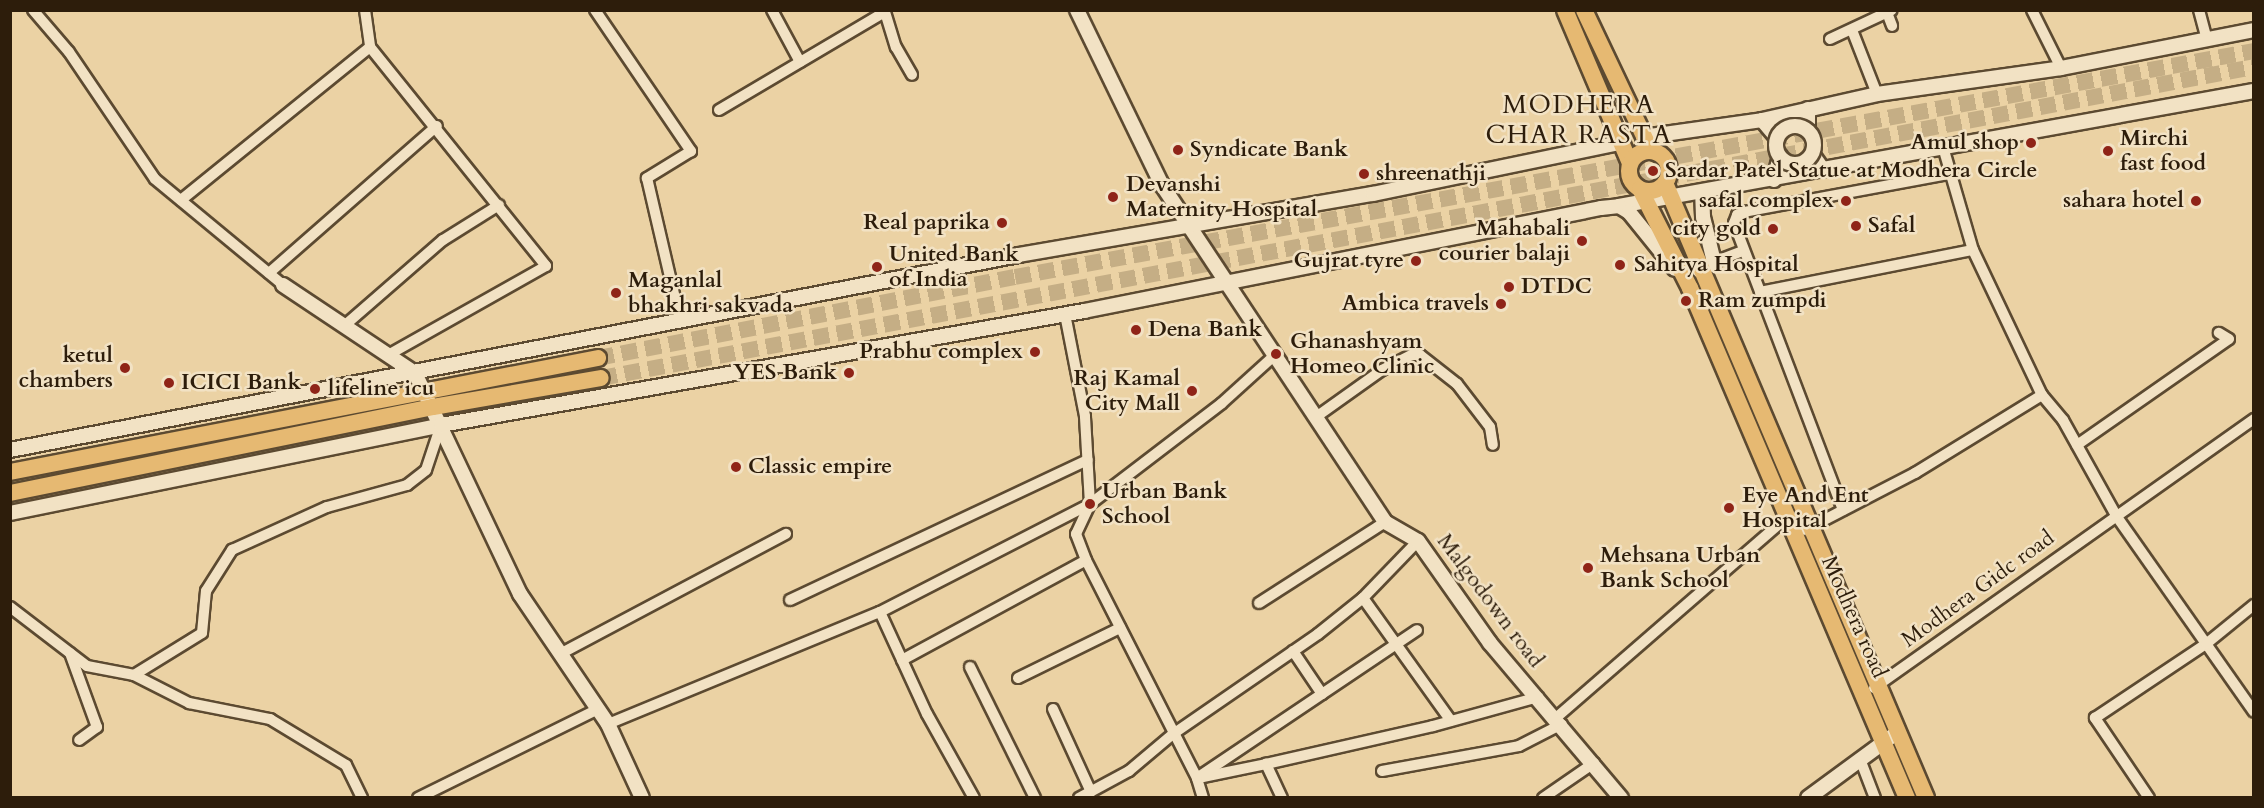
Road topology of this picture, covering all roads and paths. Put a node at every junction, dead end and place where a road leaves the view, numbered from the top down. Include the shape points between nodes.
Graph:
1 (33, 10) edge
2 (365, 10) edge
3 (595, 10) edge
4 (772, 10) edge
5 (1077, 10) edge
6 (1565, 10) edge
7 (1584, 10) edge
8 (2032, 10) edge
9 (1888, 11) edge
10 (2197, 12) edge
11 (1892, 26) dead end
12 (1852, 30) dead end
13 (2253, 30) edge
14 (1830, 39) dead end
15 (2207, 40) junction
16 (370, 47) junction
17 (800, 62) junction
18 (2061, 68) junction
19 (912, 75) dead end
20 (2253, 91) edge
21 (1877, 94) junction
22 (1808, 109) junction
23 (720, 110) dead end
24 (1762, 120) junction
25 (436, 126) junction
26 (1808, 130) junction
27 (1777, 138) junction
28 (1619, 143) junction
29 (1647, 144) junction
30 (1943, 147) junction
31 (1812, 154) junction
32 (1780, 156) junction
33 (1630, 163) junction
34 (1823, 170) junction
35 (1949, 174) junction
36 (1774, 180) junction
37 (1667, 190) junction
38 (1702, 192) junction
39 (1643, 195) junction
40 (182, 200) junction
41 (499, 205) junction
42 (1619, 206) junction
43 (1188, 227) junction
44 (1972, 250) junction
45 (1743, 251) junction
46 (1707, 266) junction
47 (269, 273) junction
48 (1229, 282) junction
49 (283, 285) joint
50 (1690, 288) junction
51 (1760, 292) junction
52 (1065, 314) junction
53 (680, 320) junction
54 (344, 326) junction
55 (2219, 333) dead end
56 (588, 338) junction
57 (1276, 354) junction
58 (388, 355) junction
59 (598, 358) tunnel mouth
60 (576, 362) junction
61 (415, 373) junction
62 (603, 386) junction
63 (426, 392) junction
64 (2042, 395) junction
65 (433, 407) junction
66 (1316, 417) junction
67 (2253, 419) edge
68 (441, 425) junction
69 (1493, 445) dead end
70 (2077, 445) junction
71 (10, 450) edge
72 (1088, 460) junction
73 (10, 472) edge
74 (10, 493) edge
75 (1090, 504) junction
76 (1843, 510) junction
77 (10, 513) edge
78 (2117, 517) junction
79 (1786, 518) junction
80 (1384, 522) junction
81 (1810, 528) junction
82 (786, 534) dead end
83 (1794, 535) junction
84 (1418, 541) junction
85 (1086, 560) junction
86 (1363, 598) junction
87 (790, 600) dead end
88 (1259, 603) dead end
89 (2253, 605) edge
90 (10, 606) edge
91 (880, 612) junction
92 (1120, 628) junction
93 (1417, 630) dead end
94 (1396, 644) junction
95 (2206, 644) junction
96 (1293, 651) junction
97 (70, 653) junction
98 (560, 654) junction
99 (902, 660) junction
100 (970, 667) dead end
101 (134, 675) junction
102 (1018, 678) dead end
103 (1871, 691) junction
104 (1322, 694) junction
105 (1538, 697) junction
106 (1053, 709) dead end
107 (598, 710) junction
108 (2253, 712) edge
109 (1451, 721) junction
110 (1559, 721) junction
111 (608, 724) junction
112 (1898, 732) junction
113 (1173, 734) junction
114 (79, 740) dead end
115 (1882, 742) junction
116 (1860, 759) junction
117 (1594, 763) junction
118 (1266, 764) junction
119 (1382, 771) dead end
120 (1197, 778) junction
121 (1091, 792) junction
122 (362, 798) edge
123 (418, 798) edge
124 (642, 798) edge
125 (974, 798) edge
126 (1035, 798) edge
127 (1079, 798) edge
128 (1203, 798) edge
129 (1282, 798) edge
130 (1543, 798) edge
131 (1621, 798) edge
132 (1808, 798) edge
133 (1875, 798) edge
134 (1906, 798) edge
135 (1926, 798) edge
136 (2149, 798) edge

1 - 40 street via 69,52 155,179
2 - 16 street
3 - 53 street via 691,151 647,178
4 - 17 street
5 - 43 street via 1162,185
6 - 28 main road
7 - 29 main road
8 - 18 street
9 - 11 street
9 - 14 street
10 - 15 street
12 - 21 street
13 - 15 street
15 - 18 street
16 - 25 street
16 - 40 street
17 - 19 street via 885,12 896,47
17 - 23 street
18 - 21 street
20 - 30 street
21 - 22 street
22 - 24 street
22 - 26 street
24 - 27 street
24 - 29 street
25 - 41 street
25 - 47 street
26 - 27 street, bridge via 1790,126
26 - 31 street, bridge via 1814,141
27 - 32 street, bridge
28 - 33 main road
28 - 43 street
29 - 33 main road
29 - 37 main road via 1667,163
30 - 34 street
30 - 35 street
31 - 32 street, bridge via 1797,164
31 - 34 street
32 - 36 street
33 - 39 main road, Modhera road via 1631,181
34 - 36 street
35 - 44 street
35 - 45 street via 1744,212 1737,215 1734,223
36 - 38 street
37 - 38 street
37 - 39 main road
37 - 46 main road
38 - 46 street
39 - 42 street
39 - 50 main road, Modhera road
40 - 47 street
41 - 54 street via 443,240
41 - 58 street via 546,266
42 - 48 street
42 - 50 street via 1629,212
43 - 48 street, Malgodown road
43 - 53 street
44 - 51 street
44 - 64 street
45 - 46 street
45 - 51 street
46 - 81 main road
47 - 49 street
48 - 52 street
48 - 57 street, Malgodown road
49 - 54 street
50 - 79 main road, Modhera road
51 - 76 street
52 - 62 street
52 - 72 street via 1085,416
53 - 56 street
54 - 58 street
55 - 70 street via 2229,339
56 - 60 street
56 - 61 street
57 - 66 street, Malgodown road
57 - 75 street via 1222,403
58 - 61 street
59 - 60 main road
60 - 63 main road
61 - 63 street
61 - 71 street
62 - 65 main road via 580,382
62 - 68 street
63 - 65 street
63 - 73 main road
64 - 70 street
64 - 76 street via 1915,473
65 - 68 street
65 - 74 main road
66 - 69 street via 1382,370 1412,355 1420,356 1457,384 1490,427
66 - 80 street, Malgodown road
67 - 78 street, Modhera Gidc road
68 - 77 street
68 - 98 street via 520,594
68 - 101 street via 426,470 407,484 327,507 232,550 206,591 202,633
70 - 78 street
72 - 75 street
72 - 87 street
75 - 85 street via 1076,534
75 - 91 street
76 - 81 street
78 - 95 street
78 - 103 street, Modhera Gidc road
79 - 83 main road, Modhera road
79 - 110 street
80 - 84 street, Malgodown road
80 - 88 street
81 - 83 street
81 - 103 main road
82 - 98 street
83 - 103 main road, Modhera road
84 - 86 street
84 - 105 street, Malgodown road via 1490,643
85 - 92 street
85 - 99 street
86 - 94 street
86 - 96 street
89 - 95 street
90 - 97 street
91 - 99 street
91 - 111 street via 697,691
92 - 102 street
92 - 113 street
93 - 94 street
94 - 104 street
94 - 109 street
95 - 108 street
95 - 136 street via 2095,718
96 - 104 street
96 - 113 street
97 - 101 street via 87,666
97 - 114 street via 97,727
98 - 107 street
99 - 125 street
100 - 126 street
101 - 122 street via 189,703 270,719 346,765
103 - 112 main road
103 - 115 main road, Modhera road
104 - 120 street
105 - 109 street
105 - 110 street, Malgodown road
106 - 121 street
107 - 111 street
107 - 123 street
109 - 118 street
110 - 117 street, Malgodown road
110 - 119 street via 1519,746
111 - 124 street
112 - 115 street
112 - 135 main road
113 - 120 street
113 - 121 street via 1129,771
115 - 116 street
115 - 134 main road, Modhera road
116 - 132 street
116 - 133 street
117 - 130 street
117 - 131 street, Malgodown road
118 - 120 street
118 - 129 street
120 - 128 street
121 - 127 street

